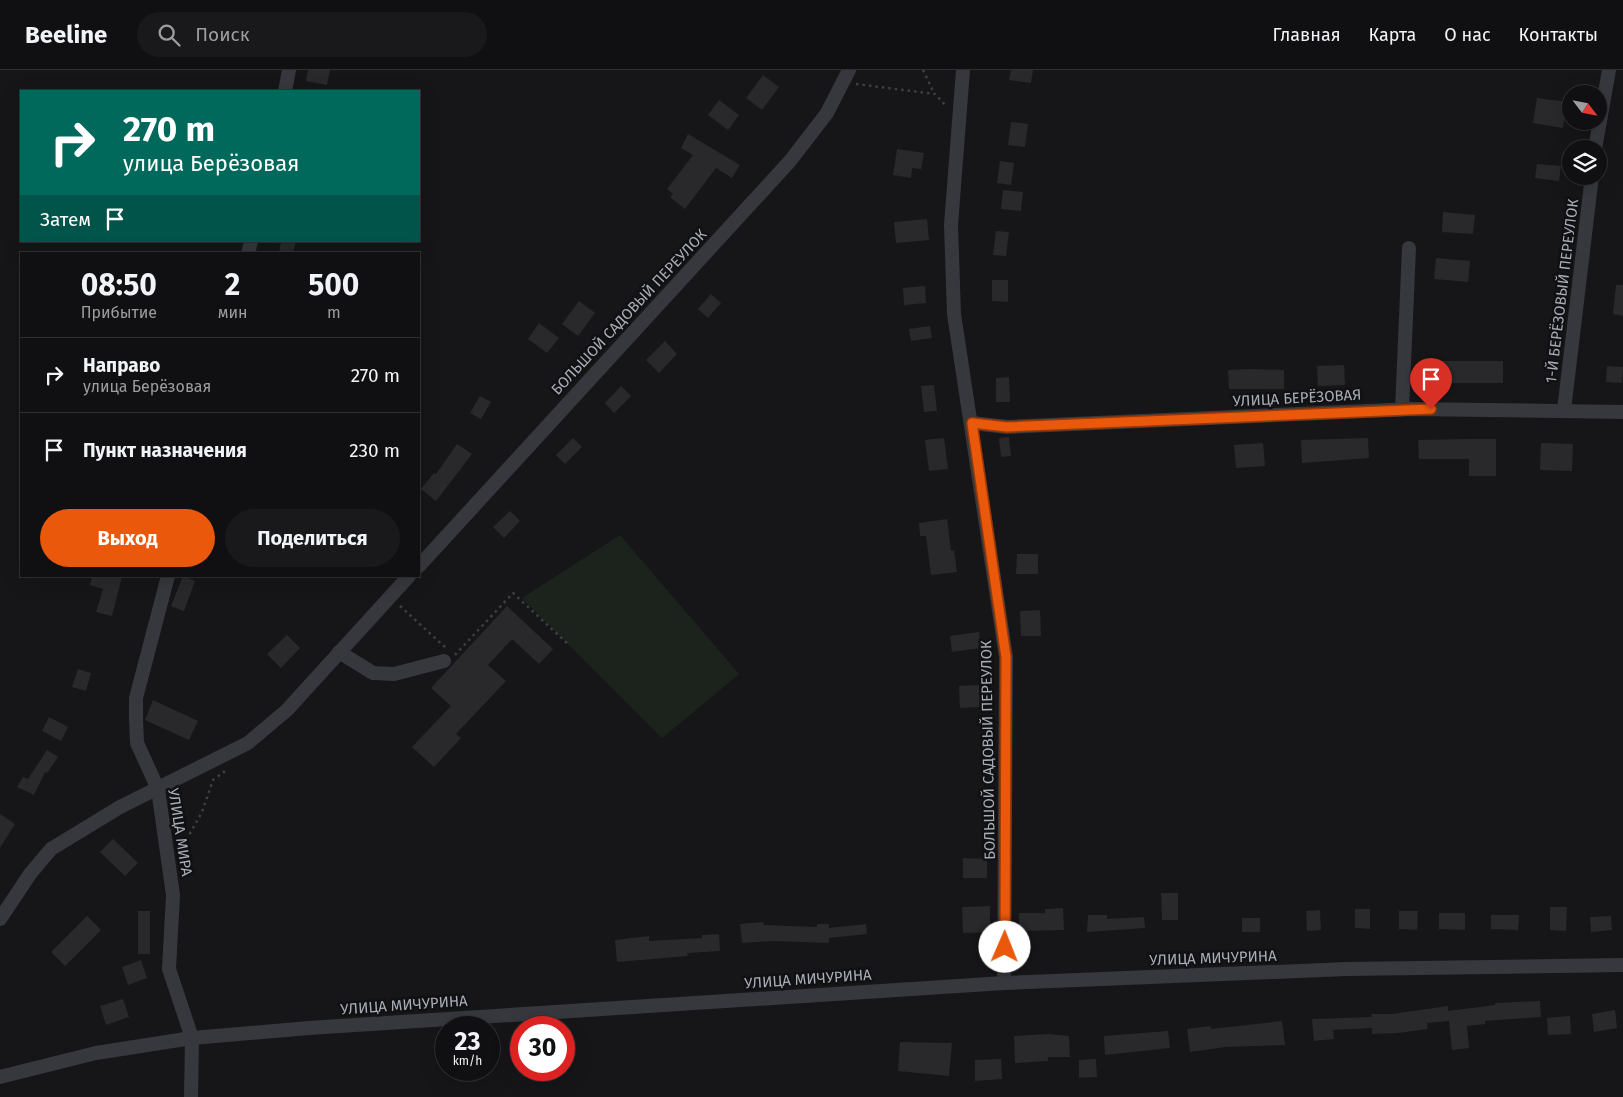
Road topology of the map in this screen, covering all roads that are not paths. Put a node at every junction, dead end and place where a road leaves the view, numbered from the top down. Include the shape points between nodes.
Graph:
1 (289, 70) edge
2 (850, 70) edge
3 (963, 70) edge
4 (1609, 70) edge
5 (285, 90) edge
6 (1597, 140) edge
7 (1591, 185) edge
8 (1409, 248) dead end
9 (1402, 410) junction
10 (1564, 410) junction
11 (1623, 412) edge
12 (972, 423) junction
13 (420, 565) edge
14 (168, 577) edge
15 (408, 577) edge
16 (339, 652) junction
17 (448, 655) road end
18 (158, 789) junction
19 (0, 919) edge
20 (1623, 965) edge
21 (1004, 983) junction
22 (192, 1038) junction
23 (0, 1076) edge
24 (191, 1097) edge

1 - 5 street
2 - 13 street, БОЛЬШОЙ САДОВЫЙ ПЕРЕУЛОК via 826,113 790,161
3 - 12 street, БОЛЬШОЙ САДОВЫЙ ПЕРЕУЛОК via 951,225 954,314
4 - 6 street
7 - 10 street, 1-Й БЕРЁЗОВЫЙ ПЕРЕУЛОК
8 - 9 street
9 - 10 street, УЛИЦА БЕРЁЗОВАЯ
9 - 12 street, УЛИЦА БЕРЁЗОВАЯ via 1007,427
10 - 11 street, УЛИЦА БЕРЁЗОВАЯ
12 - 21 street, БОЛЬШОЙ САДОВЫЙ ПЕРЕУЛОК via 1006,657
14 - 18 street, УЛИЦА МИРА via 136,698 137,743
15 - 16 street
16 - 17 street via 373,673 394,674
16 - 18 street via 287,710 248,743
18 - 19 street via 120,807 51,849
18 - 22 street, УЛИЦА МИРА via 173,895 169,969
20 - 21 street, УЛИЦА МИЧУРИНА via 1347,969
21 - 22 street, УЛИЦА МИЧУРИНА
22 - 23 street, УЛИЦА МИЧУРИНА via 96,1054
22 - 24 street, УЛИЦА МИРА

